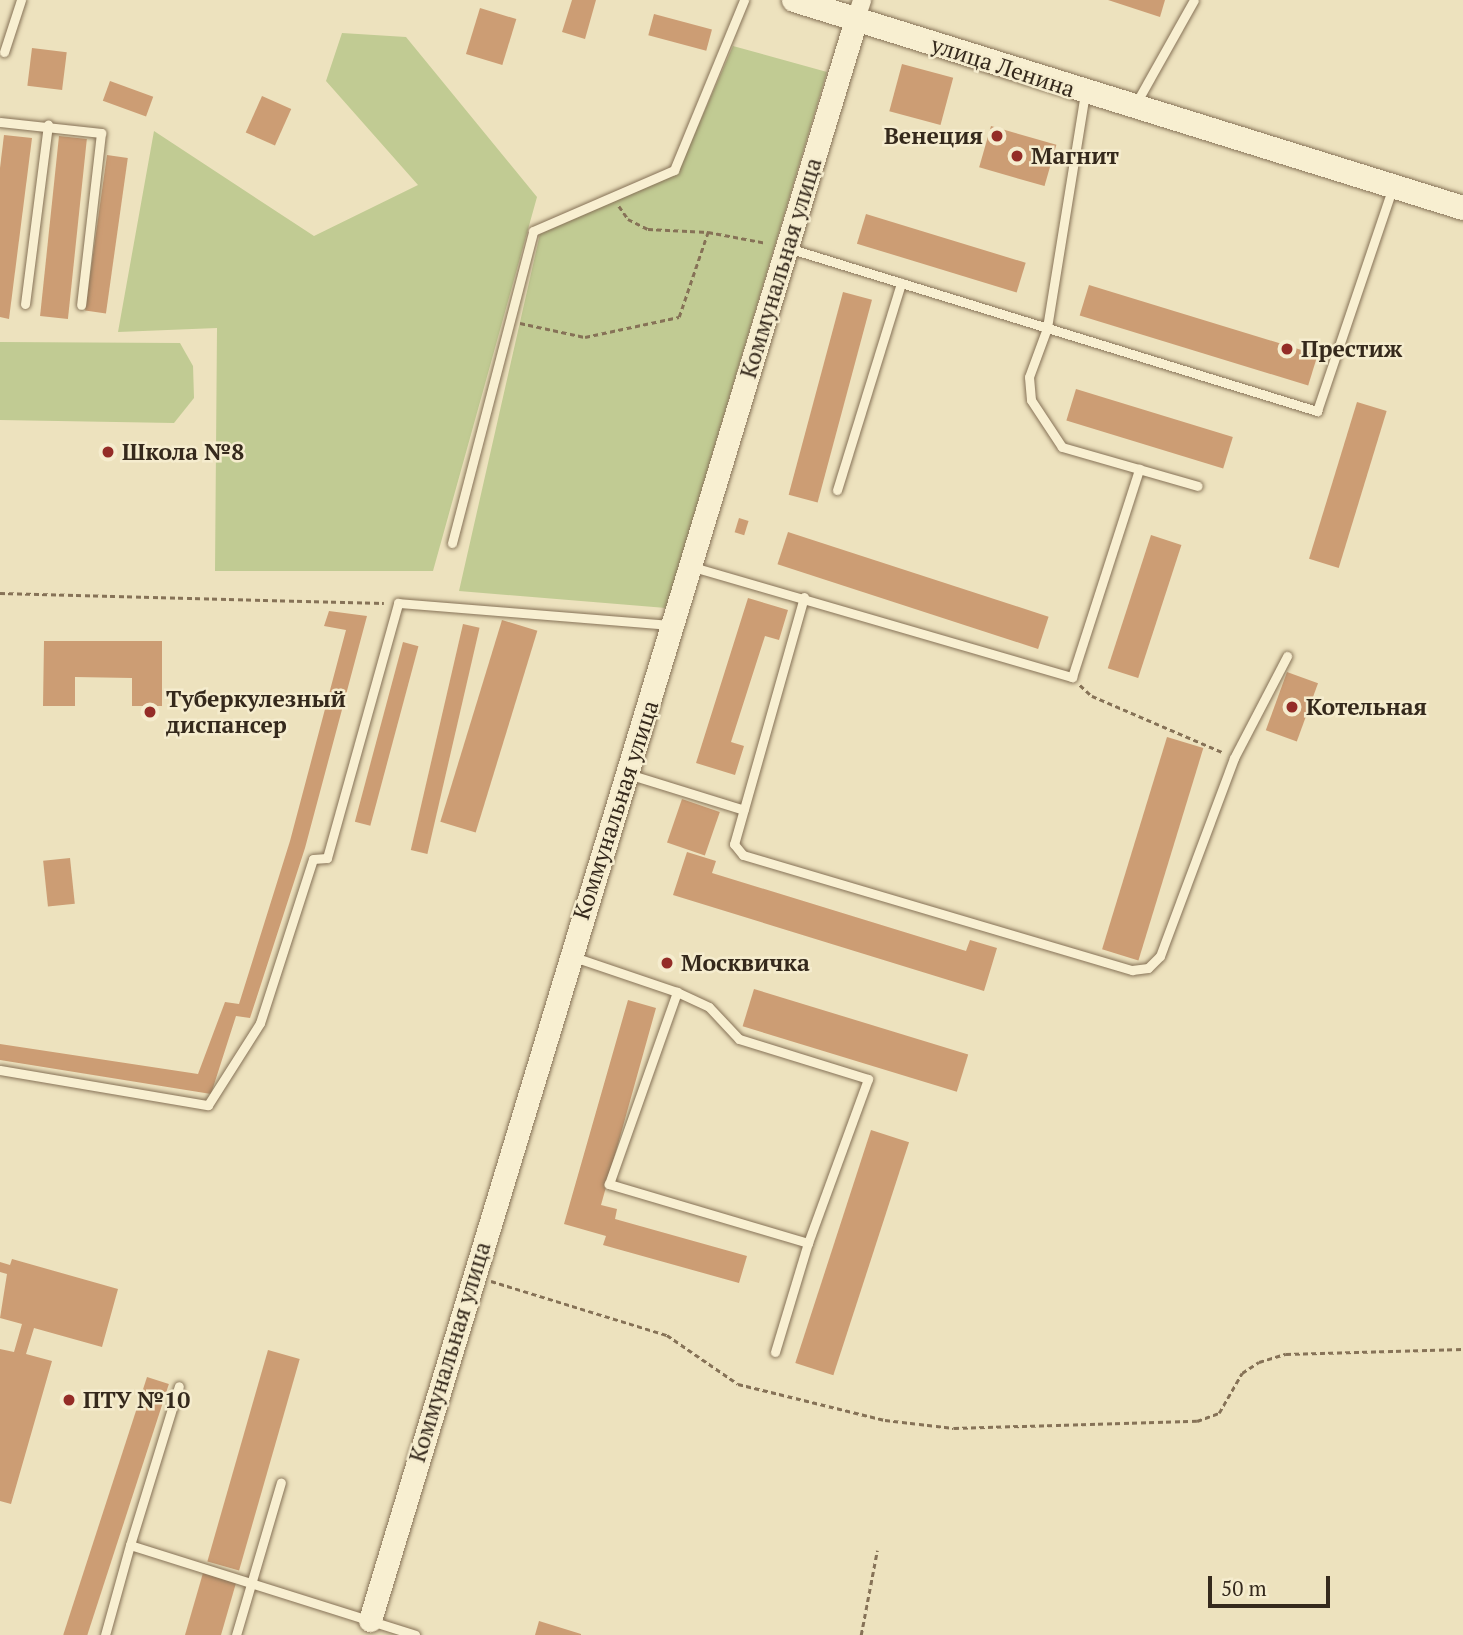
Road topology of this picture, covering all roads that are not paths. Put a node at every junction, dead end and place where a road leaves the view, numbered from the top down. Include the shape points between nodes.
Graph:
1 (21, 0) edge
2 (744, 0) edge
3 (794, 0) edge
4 (1194, 0) edge
5 (859, 9) edge
6 (4, 52) dead end
7 (1085, 93) junction
8 (1133, 108) junction
9 (0, 122) edge
10 (48, 124) junction
11 (1393, 186) junction
12 (1463, 208) edge
13 (787, 248) junction
14 (901, 283) junction
15 (25, 304) dead end
16 (81, 305) dead end
17 (1047, 328) junction
18 (1139, 469) junction
19 (1199, 486) dead end
20 (837, 490) dead end
21 (452, 543) dead end
22 (693, 567) junction
23 (804, 597) junction
24 (674, 626) junction
25 (1287, 656) dead end
26 (628, 774) junction
27 (744, 810) junction
28 (569, 956) junction
29 (677, 992) junction
30 (0, 1070) edge
31 (808, 1243) junction
32 (775, 1352) dead end
33 (179, 1386) dead end
34 (281, 1482) dead end
35 (130, 1545) junction
36 (251, 1583) junction
37 (367, 1628) edge
38 (105, 1635) edge
39 (236, 1635) edge
40 (415, 1635) edge

1 - 6 lane
2 - 21 lane via 674,170 533,231
3 - 5 main road, улица Ленина
4 - 8 lane
5 - 7 main road, улица Ленина
5 - 13 street, Коммунальная улица
7 - 8 main road, улица Ленина
7 - 17 lane
8 - 11 main road, улица Ленина
9 - 10 lane
10 - 15 lane
10 - 16 lane via 101,133
11 - 12 main road, улица Ленина
11 - 17 lane via 1317,411
13 - 14 lane
13 - 22 street, Коммунальная улица
14 - 17 lane
14 - 20 lane
17 - 18 lane via 1029,377 1031,400 1062,447
18 - 19 lane
18 - 23 lane via 1072,677
22 - 23 lane
22 - 24 street, Коммунальная улица
23 - 27 lane
24 - 26 street, Коммунальная улица
24 - 30 lane via 398,603 327,858 313,859 260,1023 208,1105
25 - 27 lane via 1234,758 1160,956 1148,968 1132,970 743,855 734,844
26 - 27 lane
26 - 28 street, Коммунальная улица
28 - 29 lane
28 - 37 street, Коммунальная улица
29 - 31 lane via 709,1007 739,1039 867,1079
29 - 31 lane via 609,1184
31 - 32 lane
33 - 35 lane
34 - 36 lane
35 - 36 lane
35 - 38 lane
36 - 37 lane
36 - 39 lane
37 - 40 lane

